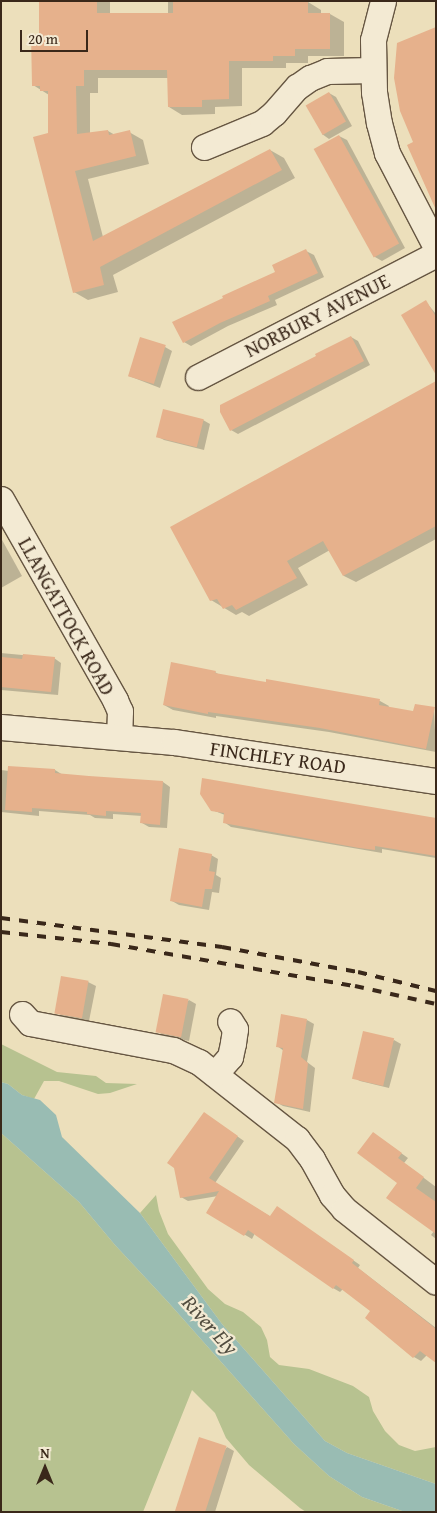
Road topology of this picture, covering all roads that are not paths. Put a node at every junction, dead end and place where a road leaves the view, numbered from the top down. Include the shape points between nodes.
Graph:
1 (383, 1) edge
2 (372, 70) junction
3 (204, 147) dead end
4 (436, 247) edge
5 (436, 254) edge
6 (198, 377) dead end
7 (1, 499) edge
8 (1, 727) edge
9 (119, 737) junction
10 (436, 781) edge
11 (22, 1014) dead end
12 (230, 1021) dead end
13 (215, 1074) junction
14 (436, 1282) edge

1 - 2 street via 373,40
2 - 3 street via 327,71 310,78 262,122
2 - 4 street via 387,154
5 - 6 street, NORBURY AVENUE
7 - 9 street, LLANGATTOCK ROAD via 115,700 120,712
8 - 9 street, FINCHLEY ROAD
9 - 10 street, FINCHLEY ROAD via 174,742
11 - 13 street via 30,1022 173,1050 188,1055
12 - 13 street via 235,1029 230,1057
13 - 14 street via 297,1139 344,1209

